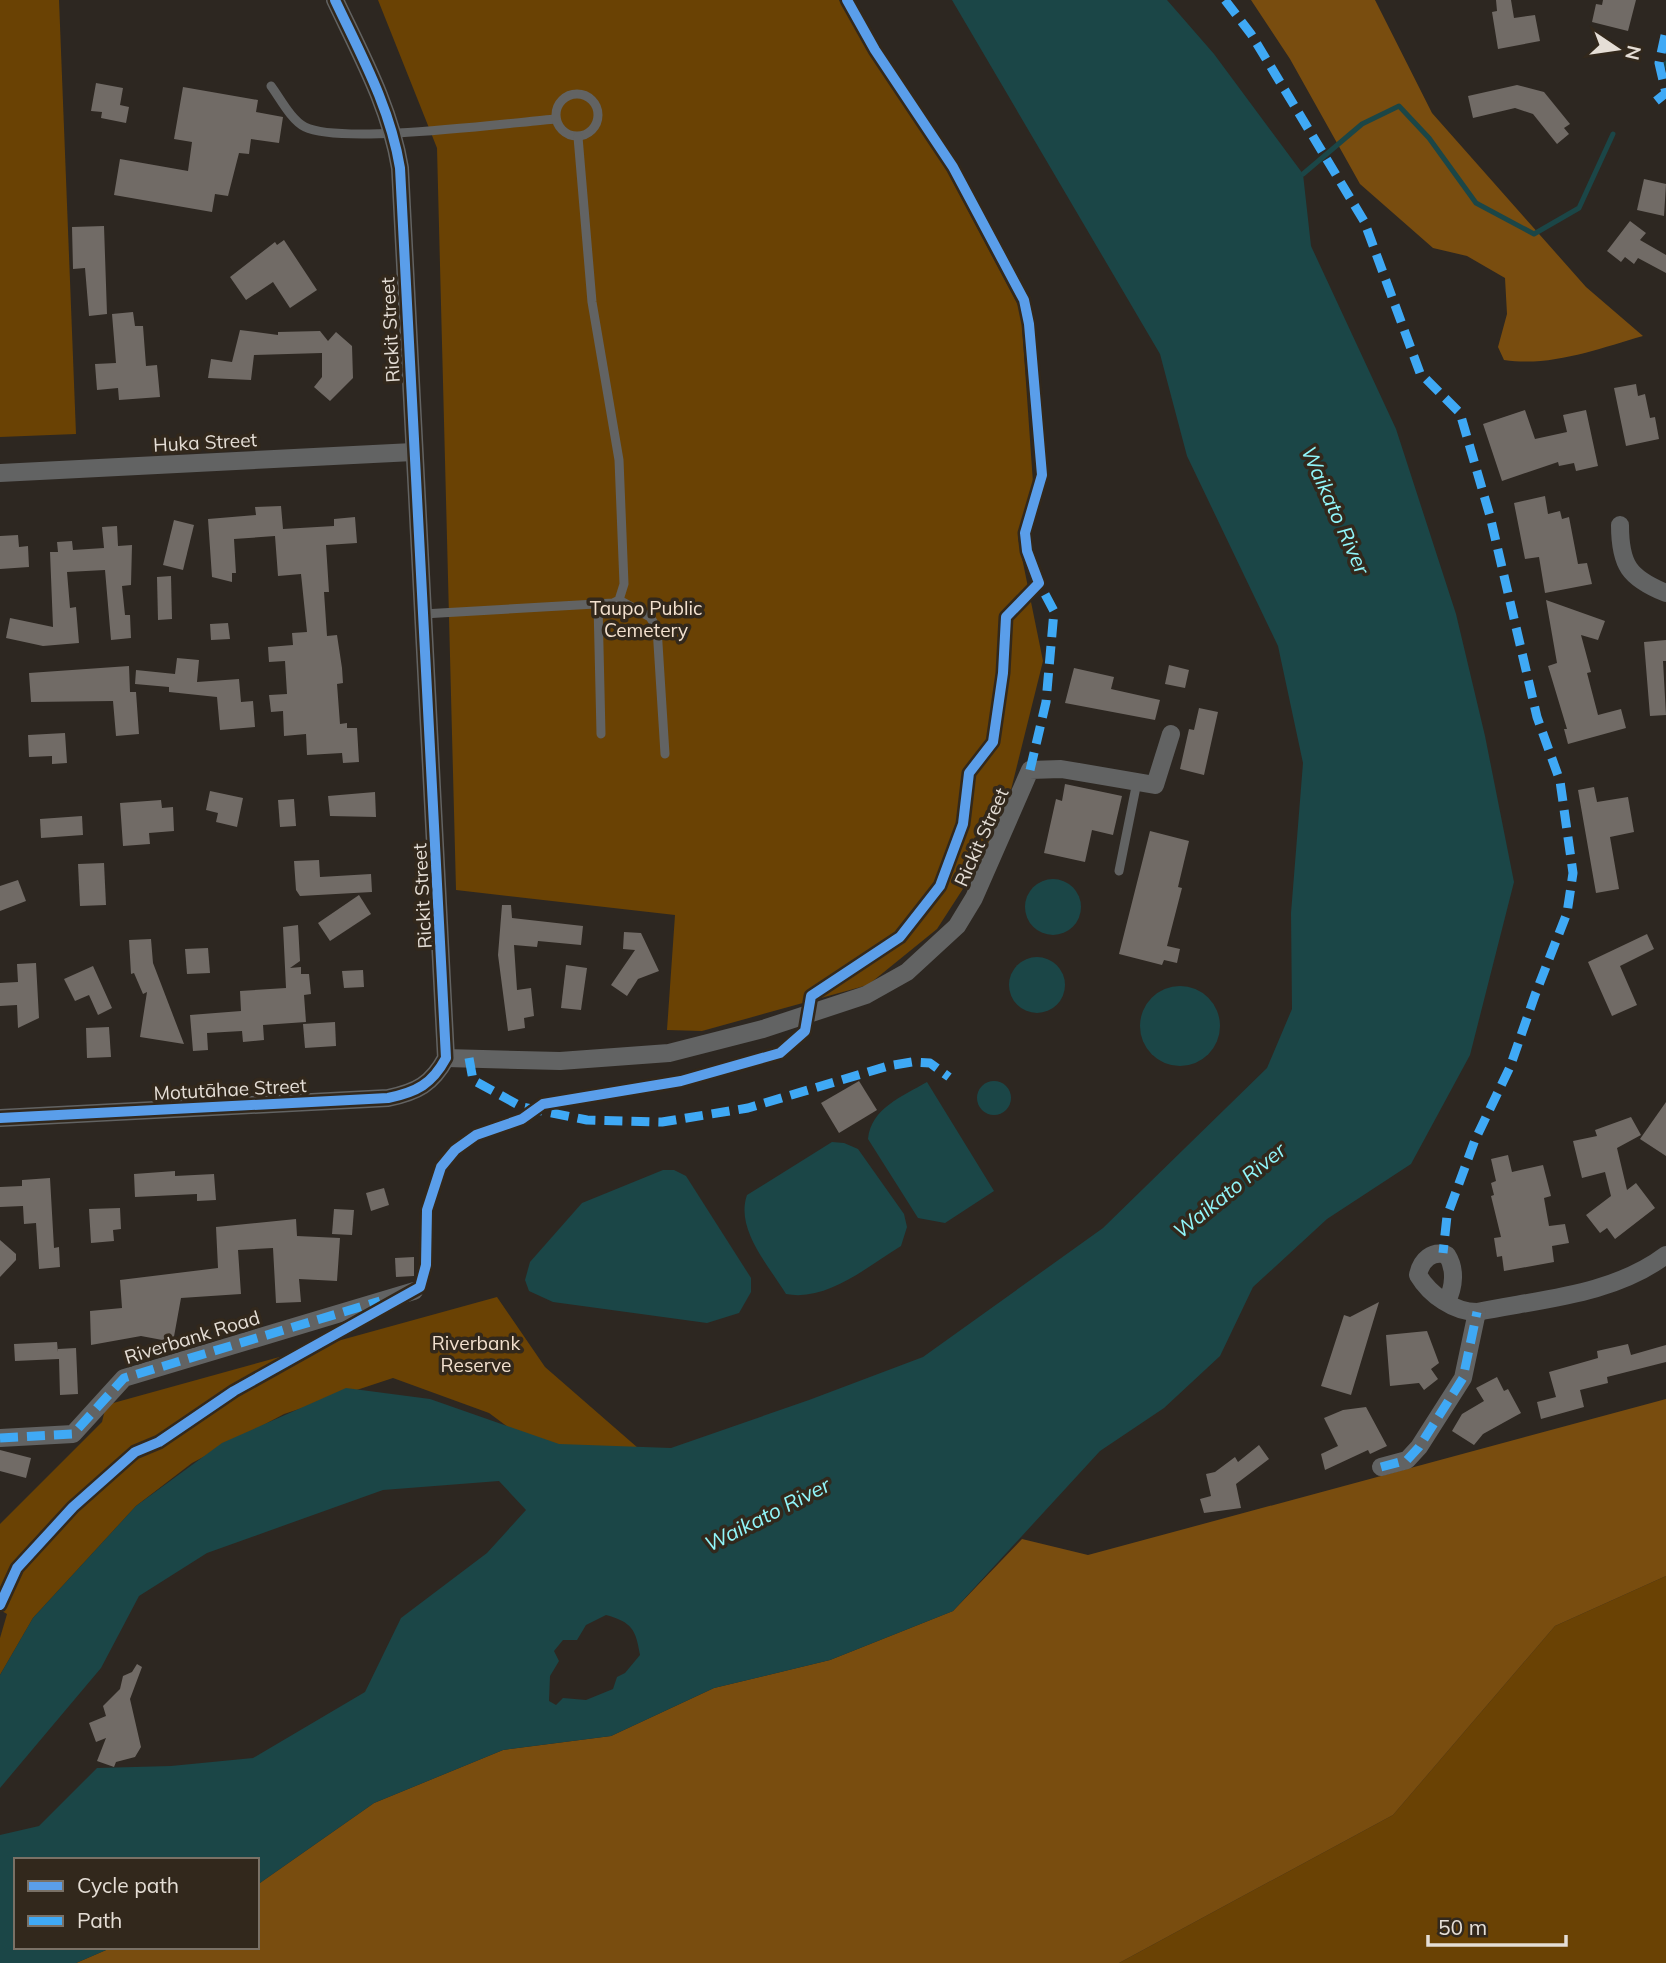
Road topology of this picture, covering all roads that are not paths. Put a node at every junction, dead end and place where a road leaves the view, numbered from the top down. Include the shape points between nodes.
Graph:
1 (335, 0) edge
2 (271, 86) dead end
3 (556, 119) junction
4 (394, 131) junction
5 (578, 137) junction
6 (413, 452) junction
7 (0, 473) edge
8 (1620, 525) dead end
9 (1666, 593) edge
10 (619, 600) junction
11 (597, 604) junction
12 (423, 614) junction
13 (601, 734) dead end
14 (1171, 734) dead end
15 (665, 754) dead end
16 (1137, 782) junction
17 (1119, 871) dead end
18 (446, 1058) junction
19 (0, 1118) edge
20 (1666, 1255) edge
21 (414, 1291) dead end
22 (1447, 1301) dead end
23 (1477, 1312) junction
24 (0, 1438) edge
25 (1381, 1467) dead end

1 - 4 street, Rickit Street
2 - 4 lane via 301,125 318,132
3 - 4 lane
3 - 5 lane via 563,132
3 - 5 lane via 556,110 568,96 586,96 598,111 598,120 594,129
4 - 6 street, Rickit Street via 400,168
5 - 10 lane via 592,302 619,460 624,584
6 - 7 street, Huka Street
6 - 12 street, Rickit Street
8 - 9 street via 1622,559 1640,582
10 - 11 lane
10 - 15 lane via 650,617 657,628
11 - 12 lane
11 - 13 lane
12 - 18 street, Rickit Street
14 - 16 street via 1155,785
16 - 17 lane
16 - 18 street, Rickit Street via 1061,769 1030,770 974,898 957,926 907,972 866,995 763,1029 669,1053 560,1061
18 - 19 street, Motutāhae Street via 426,1085 388,1098
20 - 23 street via 1605,1287
21 - 24 street, Riverbank Road via 124,1378 73,1434
22 - 23 street via 1463,1312
23 - 25 street via 1463,1378 1419,1447 1407,1460

